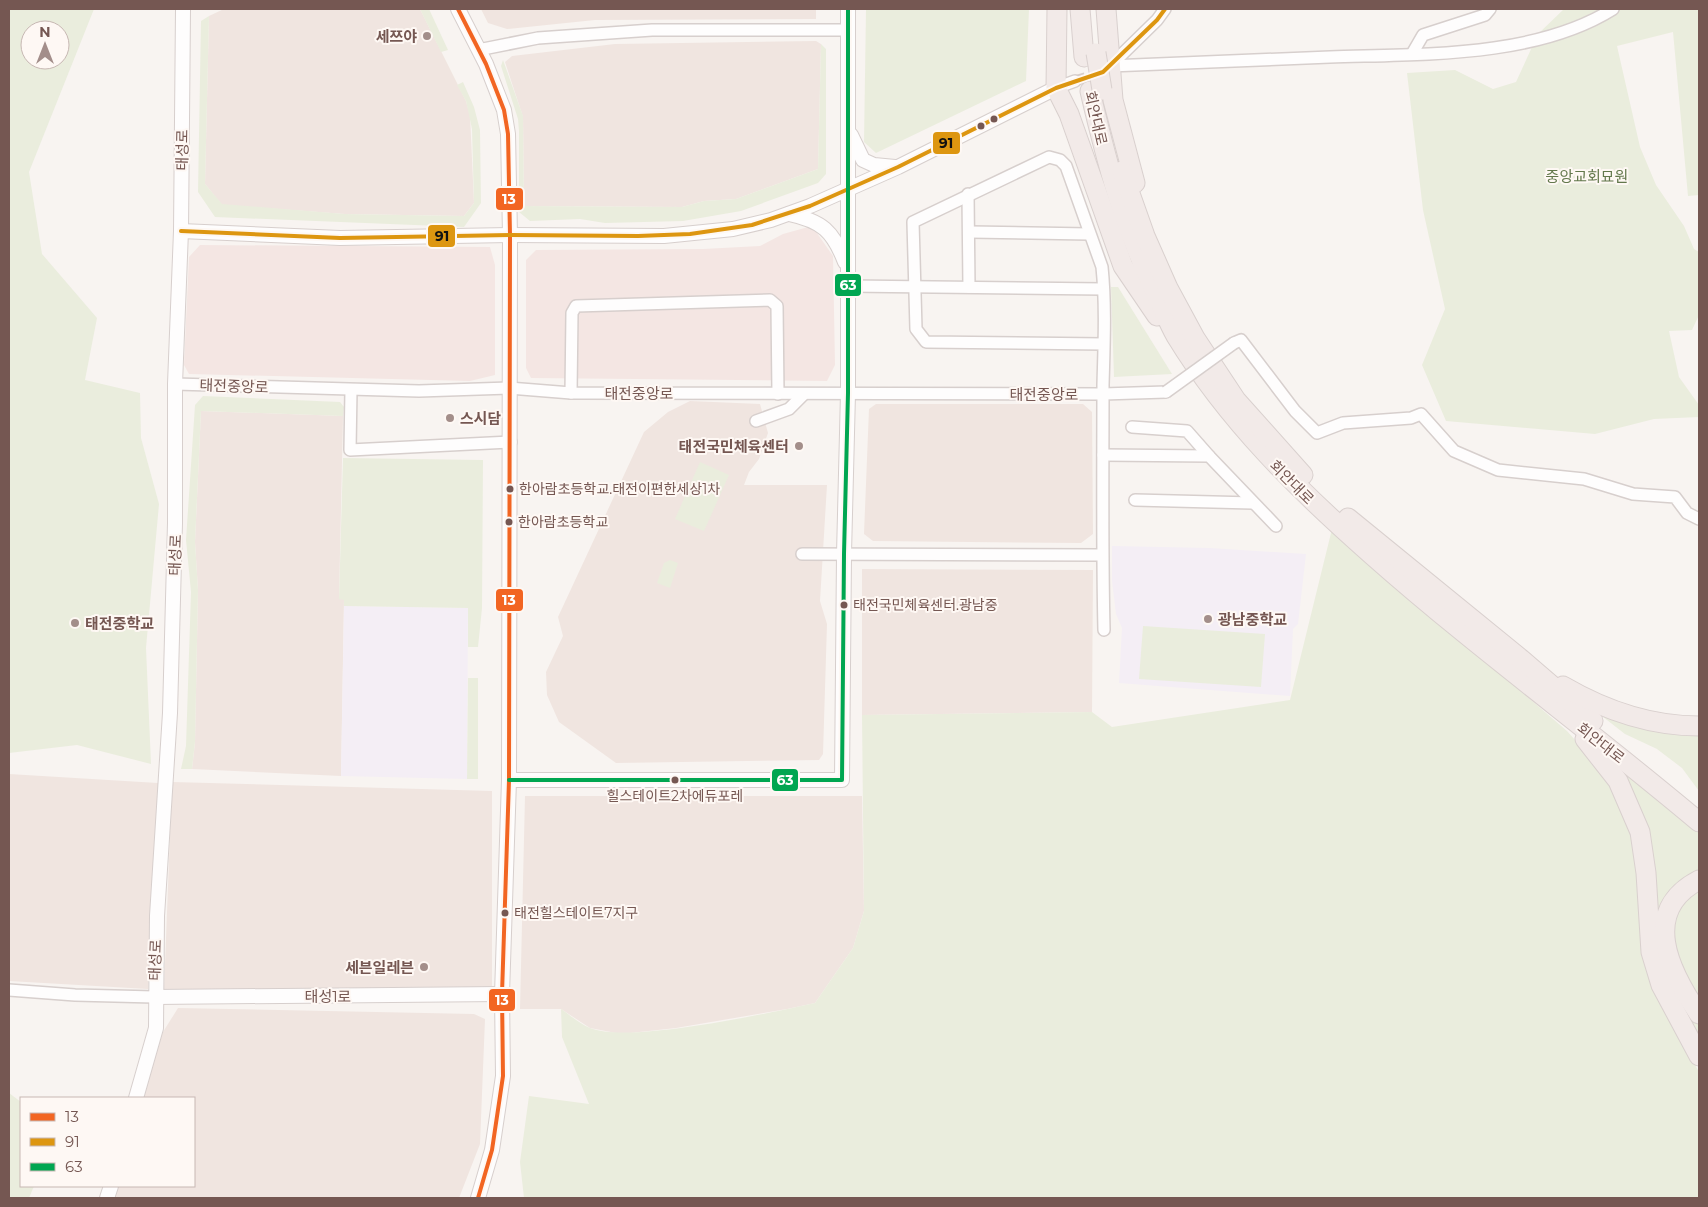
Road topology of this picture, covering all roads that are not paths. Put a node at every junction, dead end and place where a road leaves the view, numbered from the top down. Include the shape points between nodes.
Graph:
1 (183, 9) edge
2 (458, 9) edge
3 (848, 9) edge
4 (1057, 9) edge
5 (1080, 9) edge
6 (1091, 9) edge
7 (1106, 9) edge
8 (1165, 9) edge
9 (1490, 9) edge
10 (1614, 9) edge
11 (847, 30) junction
12 (478, 50) junction
13 (1412, 54) junction
14 (1090, 55) junction
15 (1096, 80) junction
16 (1056, 88) junction
17 (847, 123) junction
18 (898, 167) junction
19 (848, 188) junction
20 (968, 194) junction
21 (789, 214) junction
22 (181, 231) junction
23 (970, 232) junction
24 (1089, 234) junction
25 (510, 235) junction
26 (849, 270) junction
27 (849, 286) junction
28 (916, 287) junction
29 (969, 287) junction
30 (1103, 289) junction
31 (1175, 334) junction
32 (1104, 344) junction
33 (174, 384) junction
34 (509, 388) junction
35 (350, 390) junction
36 (571, 393) junction
37 (778, 394) junction
38 (848, 394) junction
39 (1104, 394) junction
40 (803, 395) junction
41 (756, 421) dead end
42 (1132, 428) dead end
43 (511, 442) junction
44 (1103, 455) junction
45 (1209, 456) junction
46 (1135, 500) dead end
47 (1252, 503) junction
48 (1699, 519) edge
49 (1276, 526) dead end
50 (802, 554) dead end
51 (844, 554) junction
52 (1102, 555) junction
53 (1104, 630) dead end
54 (1533, 669) junction
55 (1563, 713) junction
56 (1699, 726) edge
57 (509, 780) junction
58 (1699, 805) edge
59 (1699, 822) edge
60 (1699, 880) edge
61 (9, 990) edge
62 (502, 994) junction
63 (154, 997) junction
64 (1699, 1014) edge
65 (1699, 1056) edge
66 (136, 1097) edge
67 (478, 1198) edge

1 - 22 street, 태성로
2 - 12 street
3 - 11 street
4 - 16 highway
5 - 14 highway
6 - 14 highway
7 - 15 highway
8 - 15 street
9 - 13 street via 1485,15 1422,35
10 - 13 street via 1563,33 1527,43
11 - 12 street via 652,30 538,38
11 - 17 street
12 - 25 street via 498,89 504,110 508,134
13 - 15 street
14 - 15 highway, bridge
15 - 16 street
15 - 31 highway, 회안대로 via 1106,162 1133,246
15 - 54 highway, 회안대로 via 1116,152 1168,288 1195,338 1236,400 1330,504
16 - 18 street
16 - 31 highway via 1069,114 1122,266 1154,314
17 - 18 street via 863,160 874,165
17 - 19 street
18 - 19 street
19 - 21 street
19 - 26 street
20 - 23 street
20 - 24 street via 1050,157 1060,160 1066,166
20 - 28 street via 913,222
21 - 25 street via 743,227 690,234
21 - 26 street via 816,223 833,235
22 - 25 street via 340,238
22 - 33 street, 태성로
23 - 24 street
23 - 29 street
24 - 30 street via 1102,267
25 - 34 street
26 - 27 street
27 - 28 street
27 - 38 street
28 - 29 street
28 - 32 street via 916,329 926,342
29 - 30 street
30 - 32 street
31 - 55 highway, 회안대로 via 1230,413 1270,460 1317,507
32 - 39 street
33 - 35 street, 태전중앙로
33 - 63 street, 태성로 via 172,650
34 - 35 street, 태전중앙로
34 - 36 street, 태전중앙로
34 - 43 street
35 - 43 street via 350,450
36 - 37 street, 태전중앙로
36 - 37 street via 572,313 576,306 770,300 778,306
37 - 40 street, 태전중앙로
38 - 39 street, 태전중앙로
38 - 40 street, 태전중앙로
38 - 51 street
39 - 44 street
39 - 48 street, 태전중앙로, bridge via 1166,392 1241,340 1295,411 1317,433 1343,423 1411,418 1421,414 1454,451 1498,470 1584,479 1633,494 1675,497 1687,512
40 - 41 street via 788,409
42 - 45 street via 1187,431
43 - 57 street
44 - 45 street
44 - 52 street
45 - 47 street
46 - 47 street
47 - 49 street
50 - 51 street
51 - 52 street
51 - 57 street via 842,780
52 - 53 street
54 - 56 highway via 1580,696 1643,721
54 - 58 highway, 회안대로 via 1580,711
55 - 59 highway, 회안대로
55 - 65 highway via 1618,781 1640,832 1651,952 1661,985
57 - 62 street
60 - 64 highway via 1680,894 1669,911 1664,932 1676,977
61 - 63 street
62 - 63 street, 태성1로
62 - 67 street via 502,1076 497,1123
63 - 66 street, 태성로 via 156,1028

